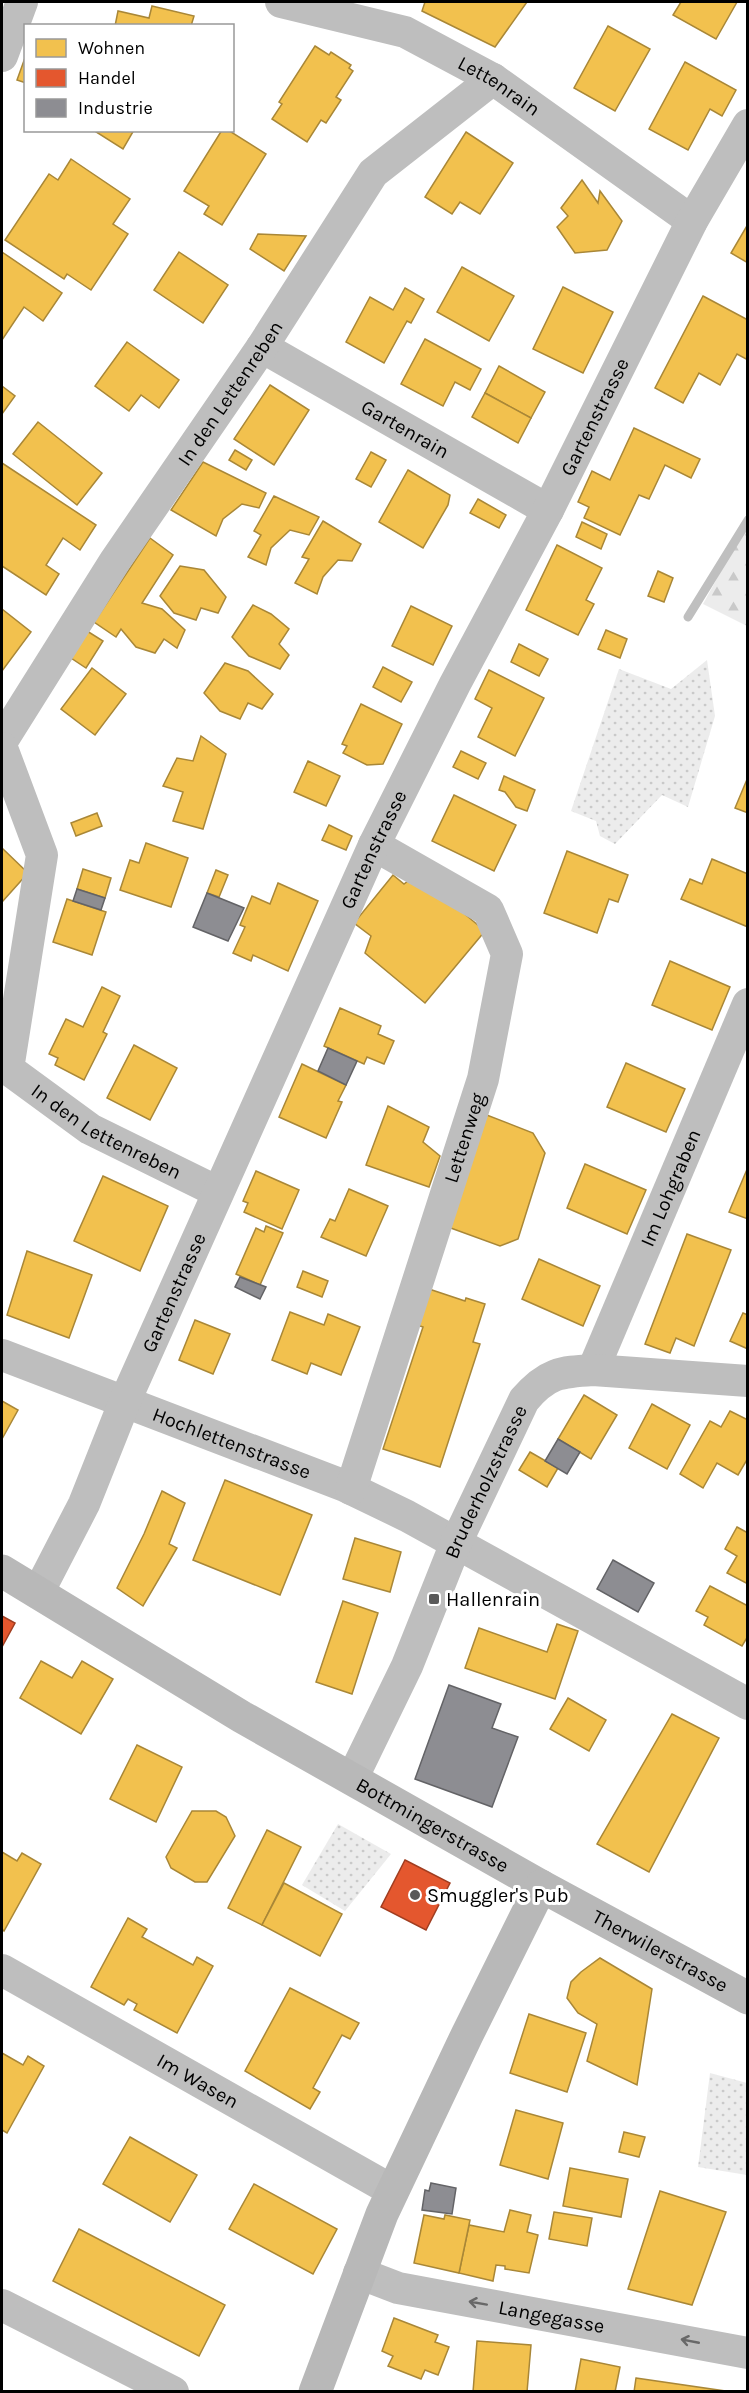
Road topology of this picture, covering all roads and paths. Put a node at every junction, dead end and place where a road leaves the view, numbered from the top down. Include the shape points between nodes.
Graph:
1 (22, 2) edge
2 (281, 2) edge
3 (2, 56) edge
4 (493, 79) junction
5 (747, 125) edge
6 (692, 221) junction
7 (262, 347) junction
8 (548, 510) junction
9 (2, 741) edge
10 (2, 748) edge
11 (374, 845) junction
12 (747, 1004) edge
13 (218, 1192) junction
14 (2, 1355) edge
15 (593, 1370) junction
16 (747, 1381) edge
17 (124, 1401) junction
18 (351, 1489) junction
19 (456, 1543) junction
20 (2, 1571) edge
21 (38, 1593) junction
22 (747, 1704) edge
23 (352, 1779) junction
24 (541, 1886) junction
25 (2, 1970) edge
26 (747, 1998) edge
27 (393, 2191) junction
28 (359, 2273) junction
29 (2, 2305) edge
30 (747, 2353) edge
31 (173, 2391) edge
32 (315, 2391) edge

1 - 3 street
2 - 4 street, Lettenrain via 405,32
4 - 6 street, Lettenrain
4 - 7 street, In den Lettenreben via 373,173
5 - 6 street, Gartenstrasse
6 - 8 street, Gartenstrasse
7 - 8 street, Gartenrain
7 - 9 street, In den Lettenreben via 115,561
8 - 11 street, Gartenstrasse
10 - 13 street, In den Lettenreben via 42,855 8,1069 90,1129
11 - 13 street, Gartenstrasse
11 - 18 street, Lettenweg via 488,910 507,954 483,1079
12 - 15 street, Im Lohgraben
13 - 17 street, Gartenstrasse
14 - 17 street, Hochlettenstrasse
15 - 16 street, Bruderholzstrasse
15 - 19 street, Bruderholzstrasse via 568,1371 550,1377 537,1384 524,1400
17 - 18 street, Hochlettenstrasse
17 - 21 street, Gartenstrasse via 84,1503
18 - 19 street, Hochlettenstrasse
19 - 22 street
19 - 23 street, Bruderholzstrasse via 407,1666
20 - 21 main road, Bottmingerstrasse
21 - 23 main road, Bottmingerstrasse
23 - 24 main road, Bottmingerstrasse
24 - 26 main road, Therwilerstrasse
24 - 27 main road
25 - 27 street, Im Wasen
27 - 28 main road
30 -> 28 street, Langegasse via 398,2288
28 - 32 main road
29 - 31 street

